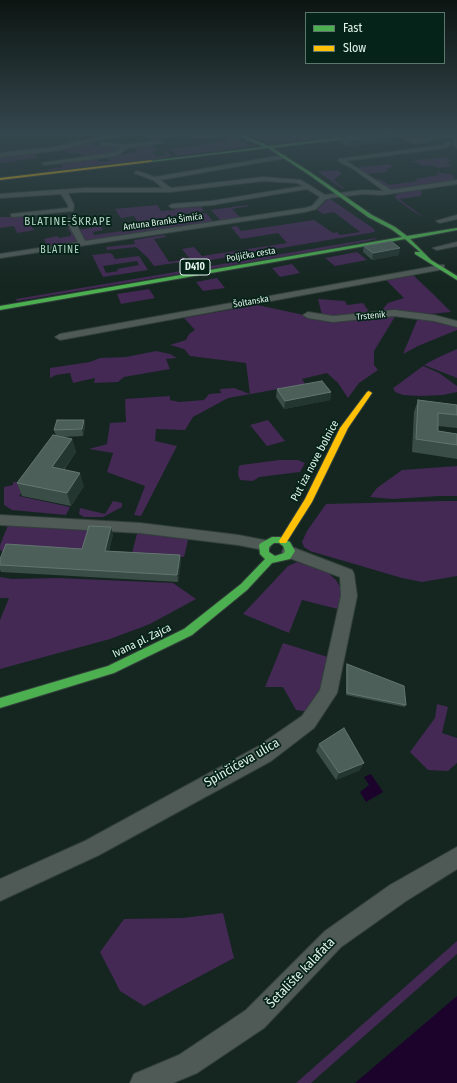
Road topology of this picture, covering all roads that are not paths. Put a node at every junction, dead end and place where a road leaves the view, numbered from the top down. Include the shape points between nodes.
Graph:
1 (163, 184) edge
2 (225, 184) edge
3 (303, 184) edge
4 (323, 184) edge
5 (377, 184) edge
6 (447, 184) edge
7 (309, 187) junction
8 (170, 190) junction
9 (64, 192) junction
10 (390, 192) junction
11 (339, 194) junction
12 (0, 196) edge
13 (324, 197) junction
14 (172, 206) dead end
15 (13, 215) dead end
16 (213, 217) dead end
17 (457, 217) edge
18 (70, 220) dead end
19 (440, 221) dead end
20 (222, 223) junction
21 (457, 224) edge
22 (457, 229) edge
23 (399, 236) junction
24 (83, 244) junction
25 (457, 244) edge
26 (437, 248) dead end
27 (0, 256) edge
28 (441, 267) junction
29 (457, 278) edge
30 (0, 299) edge
31 (0, 308) edge
32 (308, 315) dead end
33 (457, 315) edge
34 (434, 318) junction
35 (457, 324) edge
36 (60, 337) dead end
37 (369, 393) dead end
38 (0, 520) edge
39 (264, 545) junction
40 (286, 547) junction
41 (270, 558) junction
42 (0, 703) edge
43 (457, 857) edge
44 (0, 890) edge
45 (143, 1083) edge

1 - 8 street
2 - 8 street
3 - 7 street
4 - 11 street
5 - 10 street
6 - 10 street, Antuna Branka Šimića
7 - 13 street
7 - 14 street via 212,203
8 - 9 street
9 - 12 street
9 - 15 street via 71,210
10 - 11 street, Antuna Branka Šimića
11 - 13 street, Antuna Branka Šimića
11 - 23 street via 370,216 381,228
13 - 20 street, Antuna Branka Šimića via 311,209
16 - 20 street
17 - 19 street
18 - 24 street
20 - 24 street, Antuna Branka Šimića
21 - 23 street, Poljička cesta / D410
22 - 23 street, Poljička cesta / D410
23 - 28 street
23 - 30 street, Poljička cesta / D410
23 - 31 street, Poljička cesta / D410
24 - 27 street, Antuna Branka Šimića
25 - 26 street
28 - 29 street
28 - 36 street, Šoltanska
32 - 34 street, Trstenik via 333,319 394,313
33 - 34 street, Trstenik
34 - 35 street, Trstenik
37 - 40 street, Put iza nove bolnice via 344,428
38 - 39 street via 140,528
39 - 40 street via 272,540
39 - 41 street via 263,552
40 - 41 street via 287,556 281,559
40 - 44 street, Spinčićeva ulica via 347,574 349,596 328,693 308,722 264,754 92,848
41 - 42 street, Ivana pl. Zajca via 244,587 188,632 110,670
43 - 45 street, Šetalište kalafata via 398,893 333,939 255,1019 188,1064

